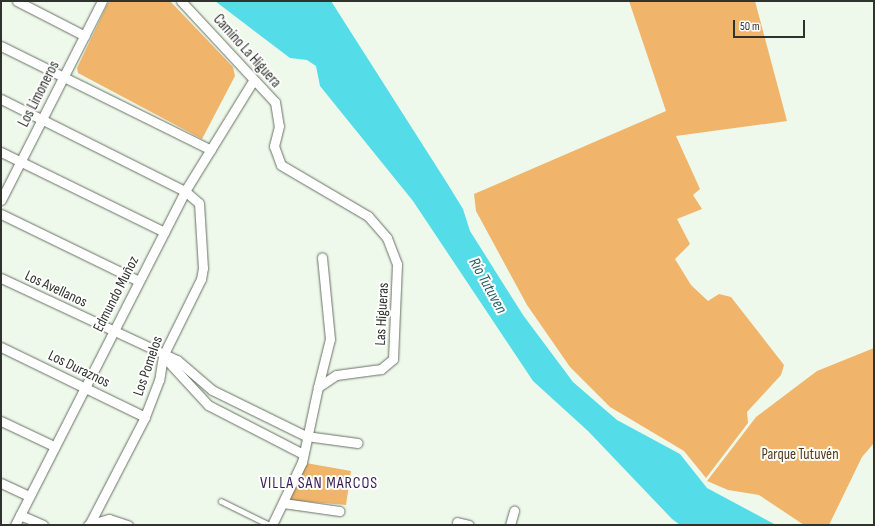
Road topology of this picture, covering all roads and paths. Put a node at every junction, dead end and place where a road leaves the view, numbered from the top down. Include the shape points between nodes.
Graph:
1 (17, 1) edge
2 (102, 1) edge
3 (181, 1) edge
4 (85, 36) junction
5 (1, 46) edge
6 (64, 77) junction
7 (253, 81) junction
8 (1, 99) edge
9 (42, 119) junction
10 (279, 126) joint
11 (211, 150) junction
12 (1, 152) edge
13 (20, 162) junction
14 (185, 191) junction
15 (1, 200) edge
16 (1, 214) edge
17 (164, 232) junction
18 (322, 257) dead end
19 (1, 278) edge
20 (139, 281) junction
21 (112, 331) junction
22 (1, 347) edge
23 (163, 356) junction
24 (84, 387) junction
25 (318, 387) junction
26 (145, 417) junction
27 (1, 421) edge
28 (306, 436) junction
29 (358, 443) dead end
30 (54, 446) junction
31 (303, 454) junction
32 (1, 483) edge
33 (29, 496) junction
34 (221, 502) dead end
35 (283, 503) junction
36 (339, 511) dead end
37 (514, 511) dead end
38 (20, 515) junction
39 (458, 522) dead end
40 (15, 525) edge
41 (43, 525) edge
42 (88, 525) edge
43 (128, 525) edge
44 (271, 525) edge
45 (469, 525) edge
46 (510, 525) edge

1 - 4 street
2 - 4 street, Los Limoneros
3 - 7 street, Camino La Higuera
4 - 6 street, Los Limoneros
5 - 6 street
6 - 9 street, Los Limoneros
6 - 11 street
7 - 10 street, Camino La Higuera via 274,102
7 - 11 street, Edmundo Muñoz
8 - 9 street, Los Pomelos
9 - 13 street, Los Limoneros
9 - 14 street, Los Pomelos
10 - 25 street, Las Higueras via 274,146 281,165 375,223 391,246 398,273 395,348 390,363 381,369 336,375
11 - 14 street, Edmundo Muñoz
12 - 13 street
13 - 15 street, Los Limoneros
13 - 17 street
14 - 17 street, Edmundo Muñoz
14 - 23 street, Los Pomelos via 199,203 203,268
16 - 20 street
17 - 20 street, Edmundo Muñoz
18 - 25 street via 330,339
19 - 21 street, Los Avellanos
20 - 21 street, Edmundo Muñoz
21 - 23 street, Los Avellanos
21 - 24 street, Edmundo Muñoz
22 - 24 street, Los Duraznos
23 - 26 street, Los Pomelos via 159,380
23 - 28 street, Los Avellanos via 177,360 212,390
23 - 31 street, Los Avellanos via 208,405
24 - 26 street, Los Duraznos
24 - 30 street, Edmundo Muñoz
25 - 28 street
26 - 42 street, Los Pomelos
27 - 30 street
28 - 29 street, Los Avellanos
28 - 31 street
30 - 33 street, Edmundo Muñoz
31 - 35 street
32 - 33 street
33 - 38 street, Edmundo Muñoz
34 - 44 lane
35 - 36 street
35 - 44 street
37 - 46 street
38 - 40 street, Edmundo Muñoz
38 - 41 street
39 - 45 street
42 - 43 street via 108,519

